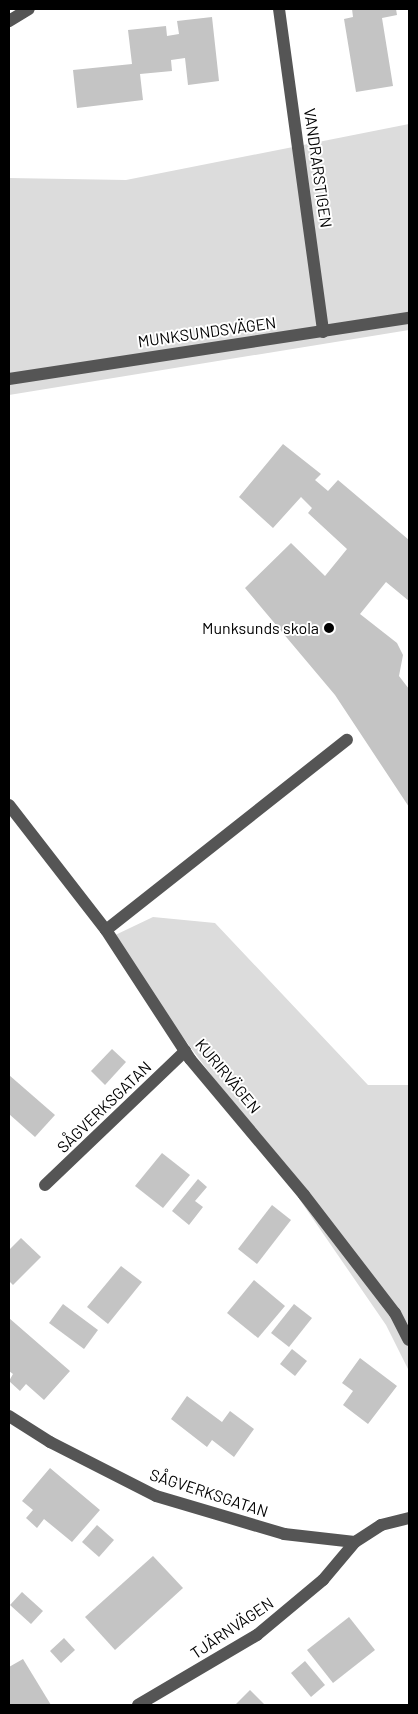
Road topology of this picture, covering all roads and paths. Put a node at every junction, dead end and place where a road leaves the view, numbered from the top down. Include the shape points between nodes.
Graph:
1 (29, 9) edge
2 (279, 9) edge
3 (9, 21) edge
4 (409, 318) edge
5 (323, 332) junction
6 (9, 379) edge
7 (347, 740) dead end
8 (9, 805) edge
9 (106, 930) junction
10 (185, 1051) junction
11 (46, 1186) dead end
12 (409, 1340) edge
13 (9, 1416) edge
14 (409, 1518) edge
15 (355, 1542) junction
16 (138, 1705) edge

1 - 3 street
2 - 5 street, VANDRARSTIGEN
4 - 5 street, MUNKSUNDSVÄGEN
5 - 6 street, MUNKSUNDSVÄGEN
7 - 9 street
8 - 9 street, KURIRVÄGEN
9 - 10 street, KURIRVÄGEN
10 - 11 street, SÅGVERKSGATAN
10 - 12 street, KURIRVÄGEN via 304,1194 395,1313
13 - 15 street, SÅGVERKSGATAN via 50,1442 156,1496 284,1534
14 - 15 street via 381,1525
15 - 16 street, TJÄRNVÄGEN via 324,1580 257,1634

